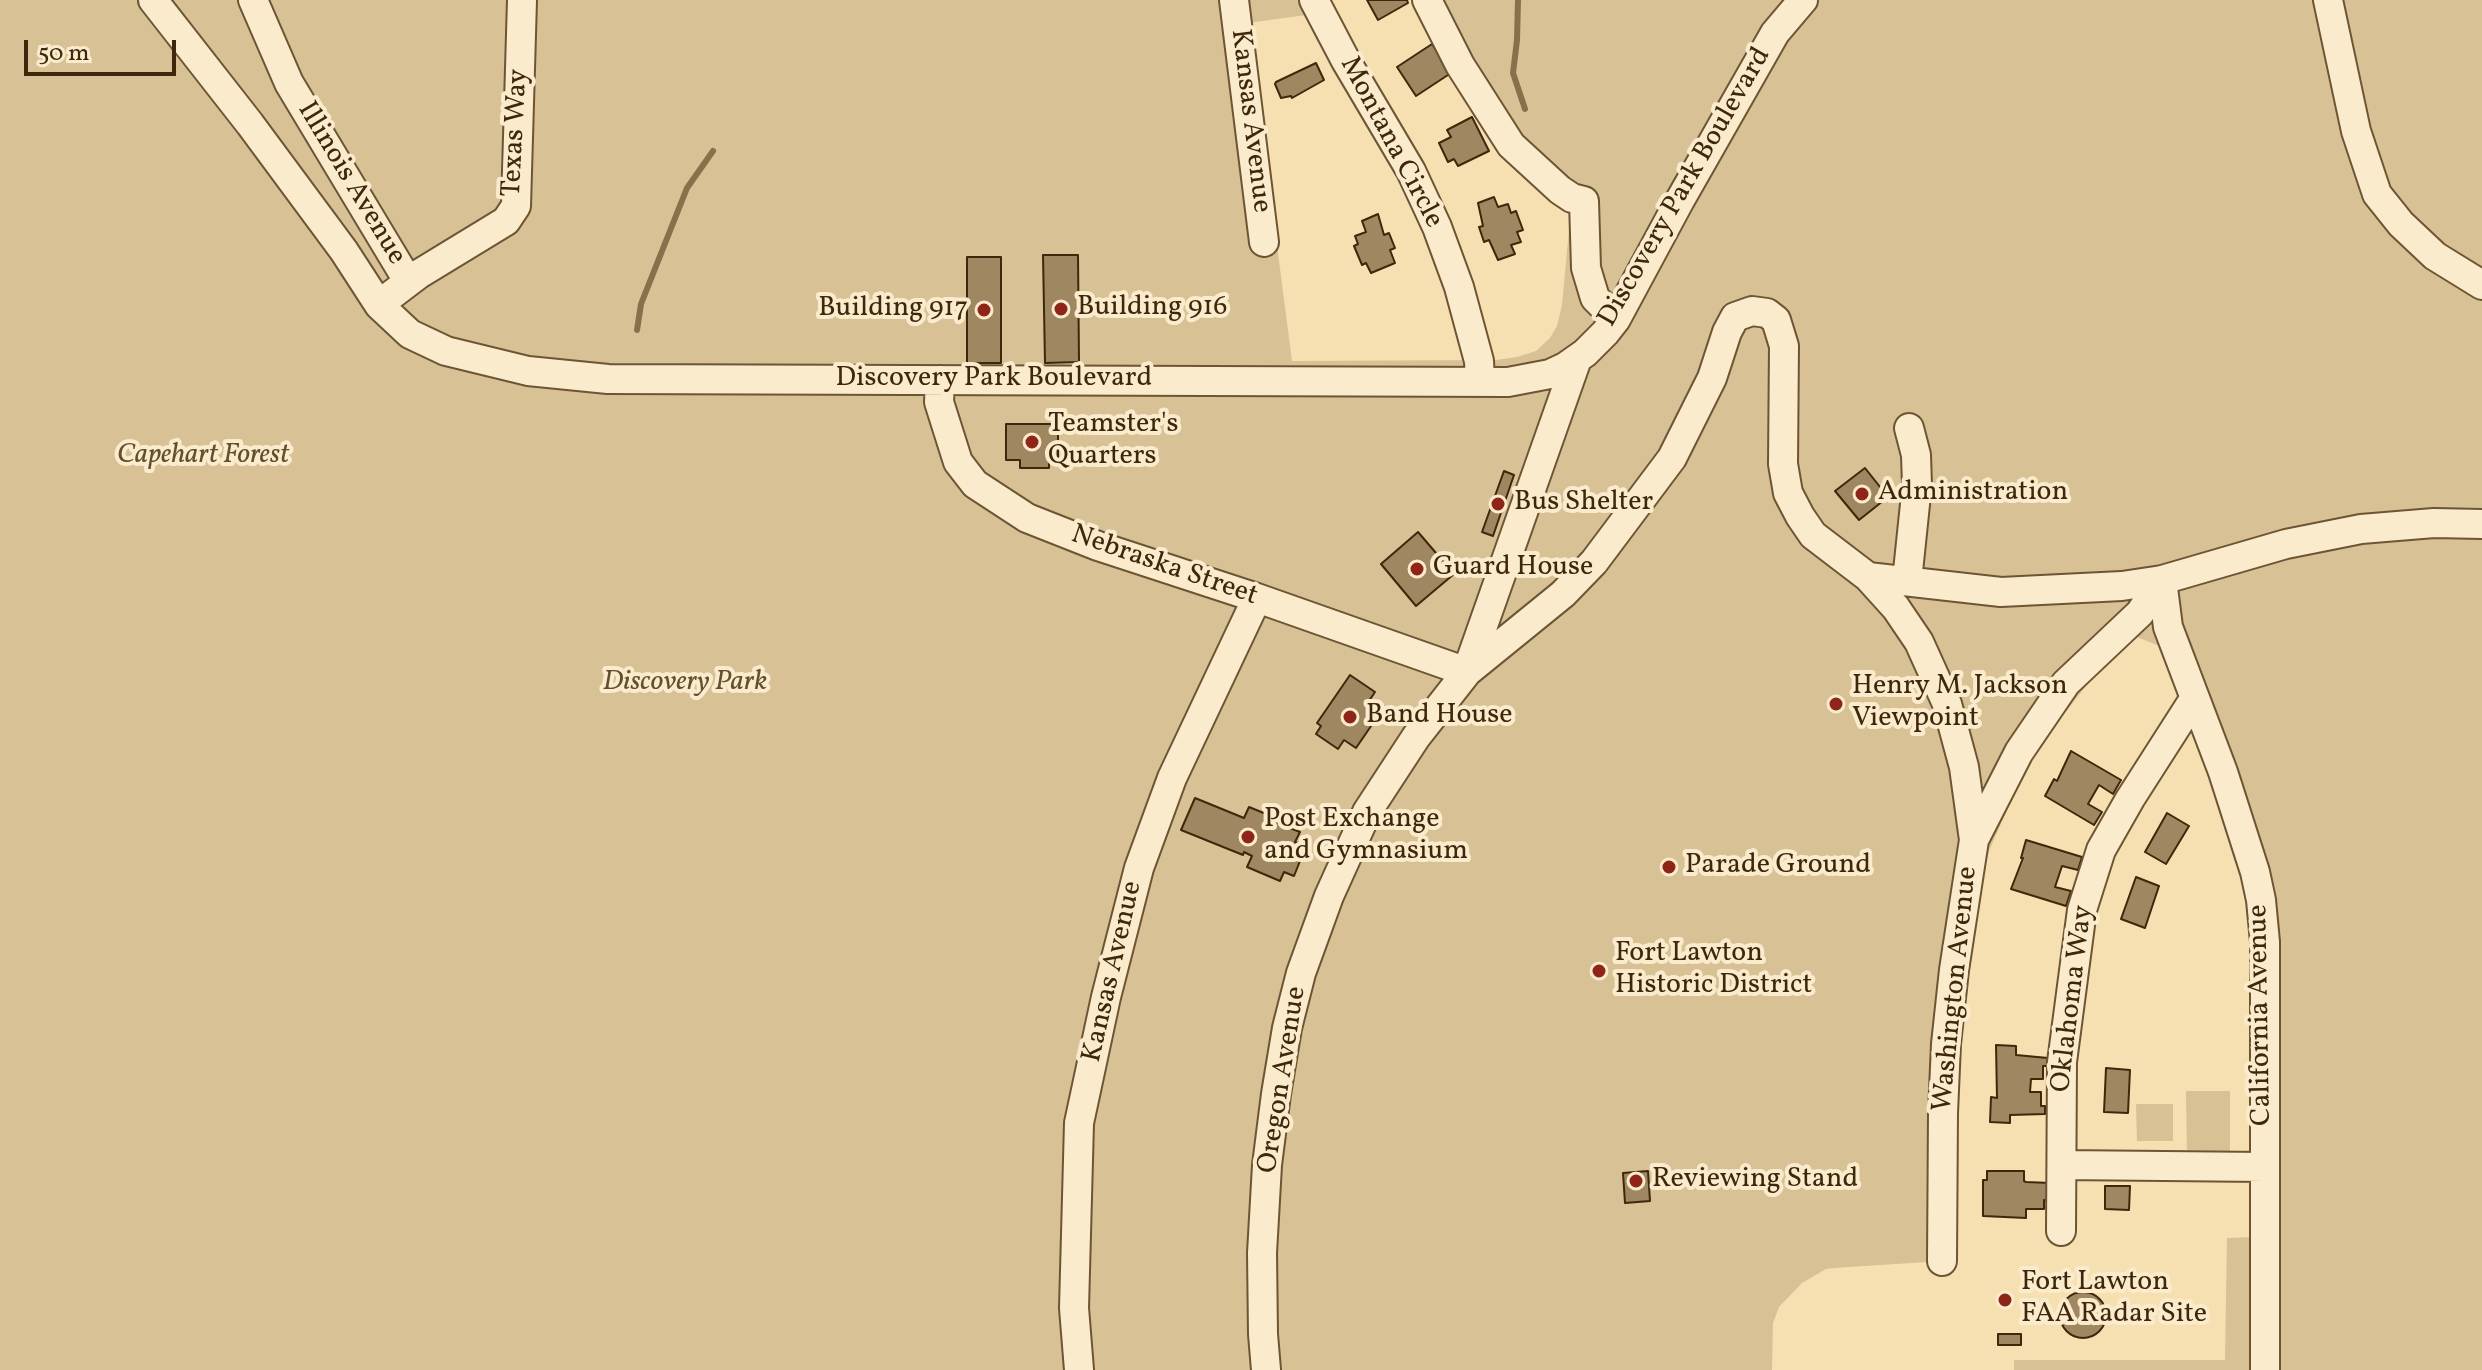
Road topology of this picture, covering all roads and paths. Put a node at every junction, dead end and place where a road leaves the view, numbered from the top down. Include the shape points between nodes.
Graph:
1 (153, 0) edge
2 (253, 0) edge
3 (522, 0) edge
4 (1234, 0) edge
5 (1314, 0) edge
6 (1427, 0) edge
7 (1803, 0) edge
8 (2328, 0) edge
9 (1264, 242) dead end
10 (2482, 285) edge
11 (399, 288) joint
12 (1616, 319) junction
13 (1577, 359) junction
14 (940, 380) junction
15 (1480, 382) junction
16 (1909, 428) dead end
17 (2482, 524) edge
18 (1868, 577) junction
19 (2162, 580) junction
20 (1907, 581) junction
21 (1257, 598) junction
22 (1467, 672) junction
23 (2194, 699) junction
24 (1974, 840) junction
25 (2062, 1165) junction
26 (2265, 1167) junction
27 (2061, 1231) dead end
28 (1942, 1261) dead end
29 (1079, 1370) edge
30 (1266, 1370) edge
31 (2265, 1370) edge

1 - 14 street, Discovery Park Boulevard via 260,137 379,305 429,345 487,363 565,376
2 - 11 street, Illinois Avenue via 289,83
3 - 11 street, Texas Way via 516,206 491,232
4 - 9 street, Kansas Avenue
5 - 15 street, Montana Circle via 1437,227 1459,287
6 - 12 street via 1460,65 1511,145 1560,190 1584,201 1586,268 1595,298
7 - 12 street, Discovery Park Boulevard via 1775,33
8 - 10 street via 2356,131 2377,194 2435,256
12 - 13 street, Discovery Park Boulevard
13 - 15 street, Discovery Park Boulevard via 1529,379
13 - 22 street
14 - 15 street, Discovery Park Boulevard
14 - 21 street, Nebraska Street via 939,402 948,437 975,484 1027,518
16 - 20 street via 1917,485
17 - 19 street via 2361,529 2286,544
18 - 20 street
18 - 22 street, Oregon Avenue via 1813,535 1788,493 1782,336 1776,320 1752,311 1735,317 1692,422 1610,543 1563,594
18 - 24 street, Oregon Avenue via 1919,642 1947,704 1964,767
19 - 20 street via 2001,592
19 - 23 street, California Avenue via 2168,627
19 - 24 street, Washington Avenue via 2140,613 2066,683 2019,752
21 - 22 street, Nebraska Street
21 - 29 street, Kansas Avenue via 1172,778 1139,868 1106,997 1079,1123 1074,1308
22 - 30 street, Oregon Avenue via 1367,812 1301,973 1267,1165 1262,1253
23 - 25 street, Oklahoma Way via 2110,834 2088,886 2064,1041
23 - 26 street, California Avenue via 2248,847 2261,900
24 - 28 street, Washington Avenue via 1946,1044
25 - 26 street
25 - 27 street, Oklahoma Way
26 - 31 street, California Avenue

